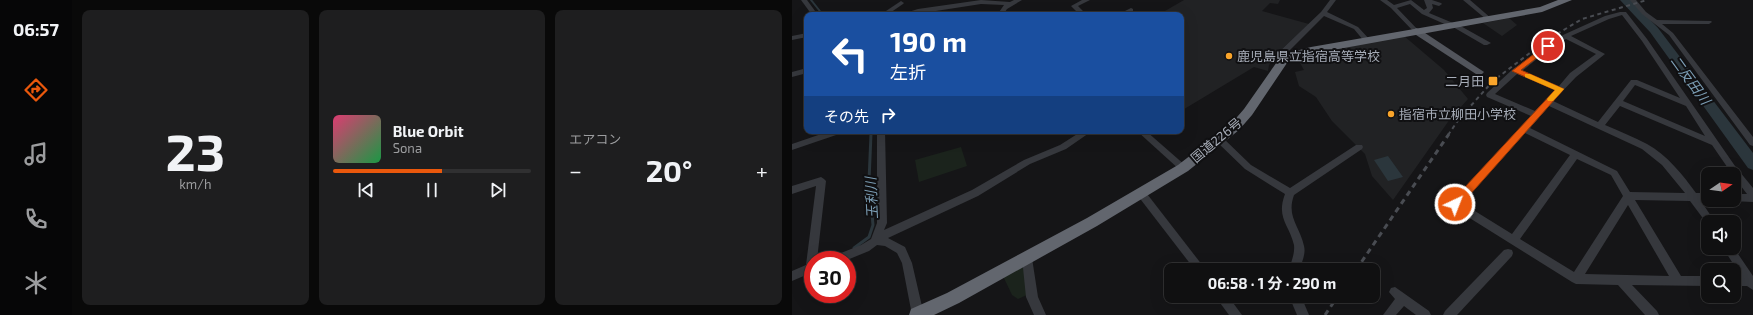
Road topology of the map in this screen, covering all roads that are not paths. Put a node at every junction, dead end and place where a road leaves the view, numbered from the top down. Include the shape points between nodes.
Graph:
1 (804, 0) edge
2 (1019, 0) edge
3 (1087, 0) edge
4 (1333, 0) edge
5 (1383, 0) edge
6 (1419, 0) edge
7 (1428, 0) edge
8 (1466, 0) edge
9 (1567, 0) edge
10 (1633, 0) edge
11 (1411, 2) junction
12 (901, 3) dead end
13 (1012, 4) junction
14 (1439, 4) dead end
15 (1393, 7) junction
16 (1131, 10) dead end
17 (813, 12) edge
18 (888, 12) edge
19 (926, 12) edge
20 (1002, 12) edge
21 (1081, 12) edge
22 (1127, 12) edge
23 (1323, 13) junction
24 (1424, 13) junction
25 (1490, 19) junction
26 (1656, 22) junction
27 (1709, 22) dead end
28 (1453, 25) junction
29 (1416, 31) junction
30 (804, 36) edge
31 (1565, 36) junction
32 (792, 38) edge
33 (1366, 40) junction
34 (1487, 43) dead end
35 (1283, 61) junction
36 (804, 71) edge
37 (1516, 71) junction
38 (1479, 72) dead end
39 (792, 75) edge
40 (1560, 89) junction
41 (1548, 102) junction
42 (1618, 102) junction
43 (1688, 104) junction
44 (1536, 115) junction
45 (1600, 125) junction
46 (1524, 128) junction
47 (830, 134) edge
48 (881, 134) edge
49 (1083, 134) edge
50 (1144, 134) edge
51 (1220, 140) junction
52 (1715, 143) junction
53 (1753, 143) edge
54 (792, 147) edge
55 (1359, 147) dead end
56 (1576, 154) junction
57 (1183, 168) junction
58 (792, 190) edge
59 (1141, 193) junction
60 (1290, 193) junction
61 (1628, 196) junction
62 (1753, 196) edge
63 (1692, 197) junction
64 (1701, 197) edge
65 (1741, 197) edge
66 (1705, 215) edge
67 (1513, 240) junction
68 (875, 241) junction
69 (814, 251) edge
70 (856, 252) edge
71 (1508, 253) dead end
72 (1733, 255) edge
73 (1027, 258) junction
74 (1196, 263) edge
75 (1296, 263) edge
76 (804, 270) edge
77 (792, 276) edge
78 (1576, 279) junction
79 (1620, 279) junction
80 (1678, 281) junction
81 (1701, 281) edge
82 (1741, 282) edge
83 (1752, 283) edge
84 (1227, 303) edge
85 (1298, 303) edge
86 (917, 315) edge
87 (1040, 315) edge
88 (1236, 315) edge
89 (1303, 315) edge
90 (1389, 315) edge
91 (1425, 315) edge
92 (1449, 315) edge
93 (1653, 315) edge

1 - 17 street
2 - 13 street
3 - 21 street via 1074,6
4 - 23 street
5 - 15 street
6 - 11 street
7 - 14 street
7 - 24 street via 1430,8
8 - 25 street
9 - 25 highway via 1542,9
10 - 26 street
11 - 15 street
11 - 24 street
12 - 18 street
13 - 19 street via 991,1
13 - 20 street
15 - 29 street
16 - 22 street
23 - 33 street via 1356,28
23 - 35 street via 1287,48 1283,53
24 - 28 street
25 - 28 highway
26 - 27 street
26 - 53 street via 1671,34
28 - 29 highway
28 - 34 street
29 - 33 highway
29 - 38 main road
30 - 32 street
31 - 37 street
31 - 40 street via 1601,54 1573,75
31 - 43 street via 1624,13
33 - 35 highway via 1311,50
35 - 51 highway, 国道226号 via 1248,112
36 - 39 street
37 - 40 street
37 - 44 street via 1490,94
40 - 41 street
41 - 44 street
41 - 45 street
42 - 43 street via 1634,82
42 - 45 street
42 - 52 street
43 - 52 street
44 - 46 street
45 - 63 street via 1658,156 1671,167
46 - 56 street
46 - 67 street via 1455,204
47 - 54 street
48 - 68 street via 882,222
49 - 68 street via 1052,153 1027,162 975,193
50 - 57 street
51 - 57 highway, 国道226号
51 - 60 street via 1248,167
52 - 62 street
55 - 60 street
56 - 61 street via 1614,173
56 - 67 street
57 - 59 highway, 国道226号
58 - 69 street via 821,181
59 - 73 highway, 国道226号
59 - 74 street
60 - 75 street via 1286,213 1299,246
61 - 63 street
61 - 78 street
61 - 80 street
62 - 65 street
63 - 64 street
63 - 66 street
67 - 78 street
68 - 70 street
68 - 86 street via 887,242 901,250
71 - 92 street
72 - 83 street
73 - 86 highway, 国道226号
73 - 87 street via 1032,297
76 - 77 street
78 - 79 street
79 - 80 street
79 - 93 street
80 - 81 street
82 - 83 street
84 - 88 street
85 - 89 street
90 - 91 street via 1399,295

